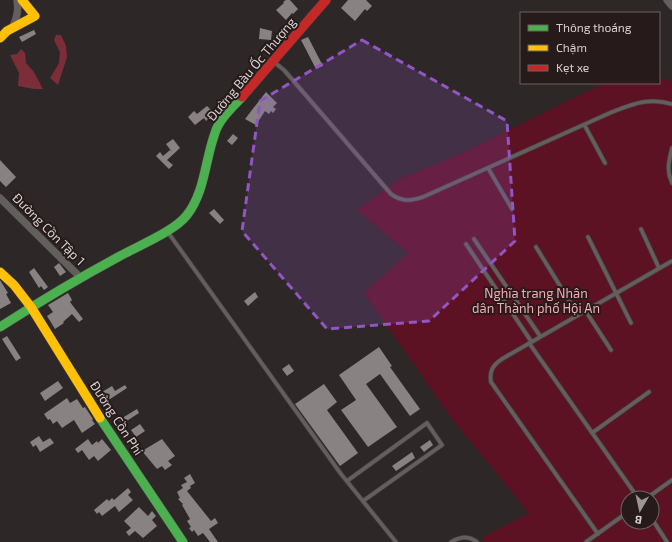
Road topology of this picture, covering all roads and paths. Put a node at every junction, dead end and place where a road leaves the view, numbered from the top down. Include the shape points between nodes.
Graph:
1 (17, 0) edge
2 (22, 0) edge
3 (326, 0) edge
4 (667, 0) edge
5 (672, 6) edge
6 (12, 29) junction
7 (0, 38) edge
8 (272, 61) junction
9 (672, 104) edge
10 (585, 126) junction
11 (672, 148) edge
12 (605, 163) dead end
13 (488, 168) junction
14 (672, 183) edge
15 (0, 198) edge
16 (512, 209) dead end
17 (641, 229) dead end
18 (167, 230) junction
19 (588, 237) dead end
20 (474, 239) dead end
21 (466, 244) dead end
22 (536, 247) dead end
23 (672, 261) edge
24 (659, 268) junction
25 (0, 272) edge
26 (81, 278) junction
27 (615, 293) junction
28 (31, 307) junction
29 (585, 310) junction
30 (578, 314) junction
31 (631, 323) dead end
32 (0, 327) edge
33 (540, 336) junction
34 (530, 342) junction
35 (611, 350) dead end
36 (649, 392) dead end
37 (592, 433) junction
38 (672, 480) edge
39 (347, 481) junction
40 (632, 490) edge
41 (658, 490) edge
42 (363, 501) junction
43 (620, 518) edge
44 (659, 530) edge
45 (598, 534) junction
46 (183, 542) edge
47 (396, 542) edge
48 (451, 542) edge
49 (477, 542) edge
50 (586, 542) edge
51 (667, 542) edge

1 - 6 street via 17,20
2 - 6 street via 34,16
3 - 8 street, Đường Bàu Ốc Thượng
4 - 5 street
6 - 7 street via 4,32
8 - 13 lane via 284,70 398,199 411,201 423,197
8 - 18 street, Đường Bàu Ốc Thượng via 222,120 211,145 195,204 186,217
9 - 10 lane via 649,100 612,112
10 - 12 lane
10 - 13 lane
11 - 14 lane via 668,175
13 - 16 lane
15 - 26 street, Đường Cồn Tập 1
17 - 24 lane
18 - 26 street, Đường Bàu Ốc Thượng
18 - 39 lane
19 - 27 lane
20 - 33 lane
21 - 34 lane
22 - 30 lane
23 - 24 lane
24 - 27 lane
25 - 28 street, Đường Cồn Phi
26 - 28 street, Đường Bàu Ốc Thượng
27 - 29 lane
27 - 31 lane
28 - 32 street, Đường Bàu Ốc Thượng
28 - 46 street, Đường Cồn Phi via 97,414
29 - 30 lane
29 - 35 lane
30 - 33 lane
33 - 34 lane
34 - 37 lane
34 - 45 lane via 494,364 490,376 492,382
36 - 37 lane
37 - 40 lane
38 - 41 lane
39 - 42 lane
39 - 42 lane via 427,423 442,445
42 - 47 lane
43 - 45 lane
44 - 51 lane
45 - 50 lane
48 - 49 lane via 461,537

